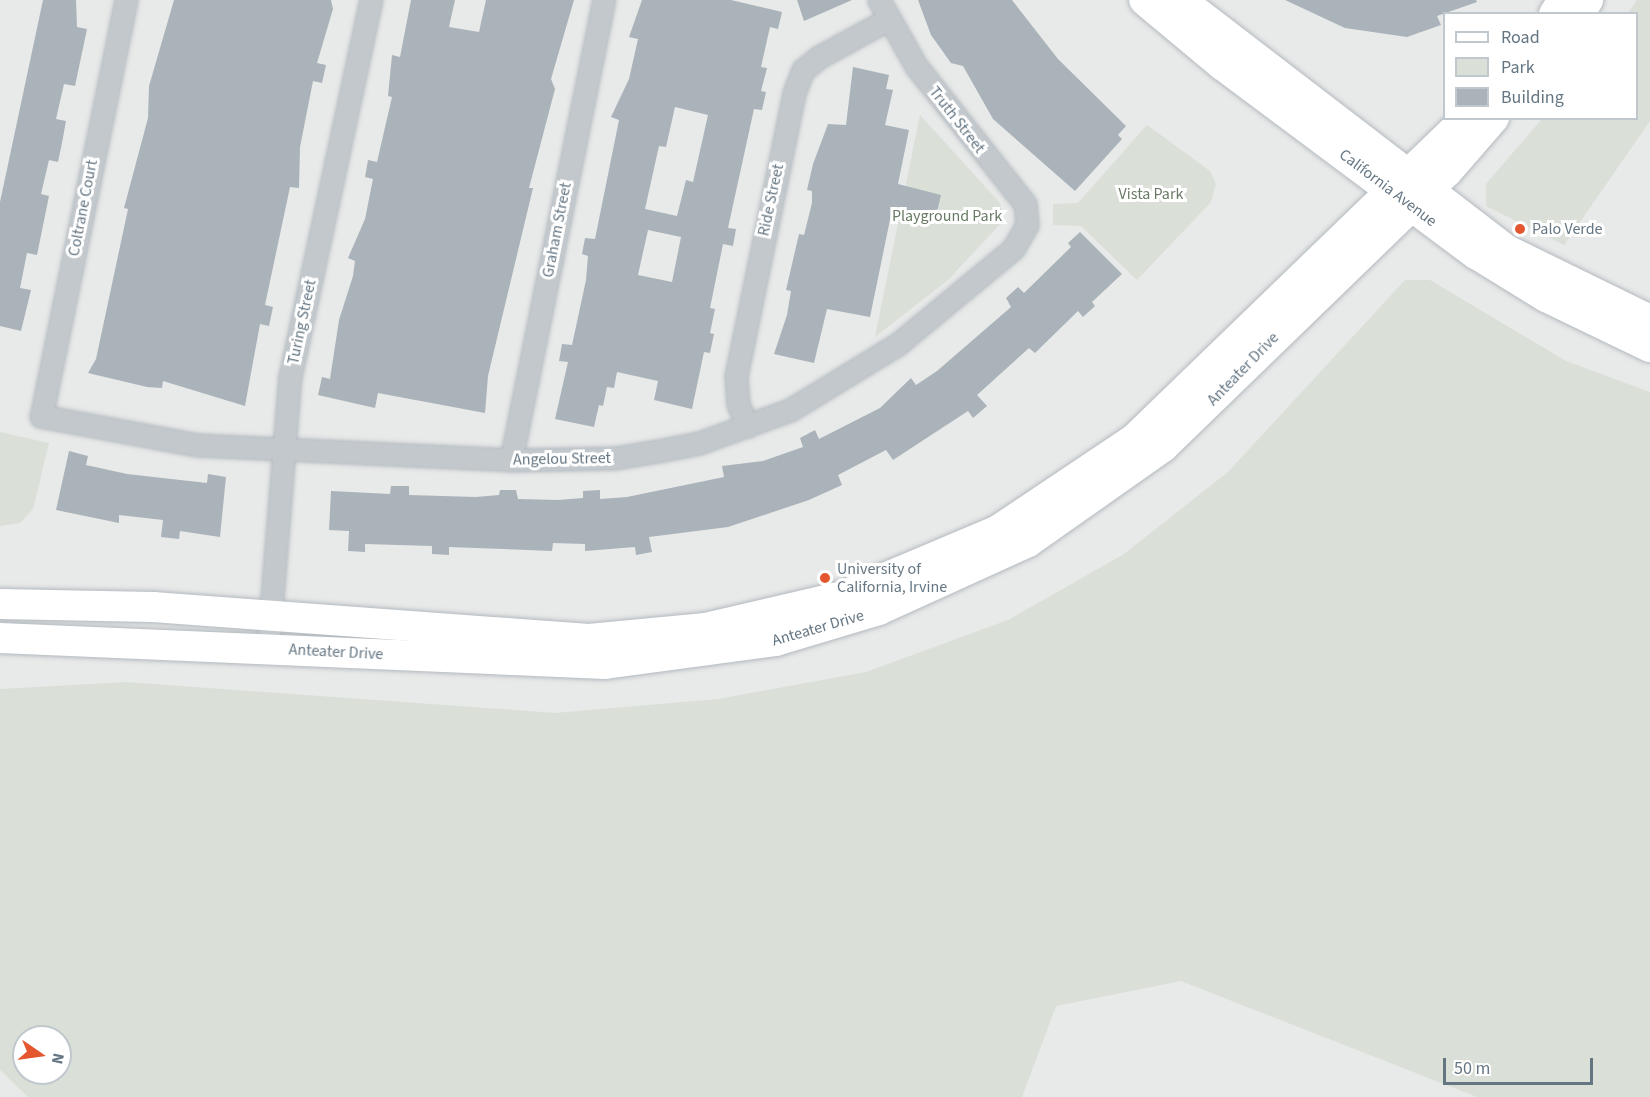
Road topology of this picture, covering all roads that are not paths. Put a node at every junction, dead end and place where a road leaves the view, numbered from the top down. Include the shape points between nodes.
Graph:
1 (126, 0) edge
2 (371, 0) edge
3 (604, 0) edge
4 (879, 0) edge
5 (1144, 0) edge
6 (1181, 0) edge
7 (887, 20) junction
8 (1464, 120) edge
9 (1492, 120) edge
10 (1411, 190) junction
11 (1021, 238) joint
12 (1650, 320) edge
13 (1650, 346) edge
14 (41, 416) joint
15 (748, 426) junction
16 (282, 451) junction
17 (511, 460) junction
18 (0, 604) edge
19 (269, 618) junction
20 (0, 638) edge
21 (268, 648) junction

1 - 14 street, Coltrane Court
2 - 16 street, Turing Street via 290,377
3 - 17 street, Graham Street
4 - 7 street, Truth Street
5 - 10 main road, California Avenue via 1222,65
6 - 10 main road, California Avenue
7 - 11 street, Truth Street via 957,121 1025,204
7 - 15 street, Ride Street via 819,57 803,70 794,93 736,376 738,405
8 - 10 main road, Anteater Drive
9 - 10 main road, Anteater Drive
10 - 12 main road, California Avenue via 1542,271
10 - 13 main road, California Avenue via 1514,279
10 - 19 main road, Anteater Drive via 1134,439 998,530 897,576 775,615 637,636 512,637
10 - 21 main road, Anteater Drive via 1204,410 1123,478 1000,557 879,610 777,641 605,664
11 - 15 street, Angelou Street via 983,277 898,344 790,410
14 - 16 street, Angelou Street via 198,445
15 - 17 street, Angelou Street via 699,443 615,458
16 - 17 street, Angelou Street
16 - 19 street, Turing Street
18 - 19 main road, Anteater Drive via 153,608
19 - 21 street, Turing Street
20 - 21 main road, Anteater Drive

